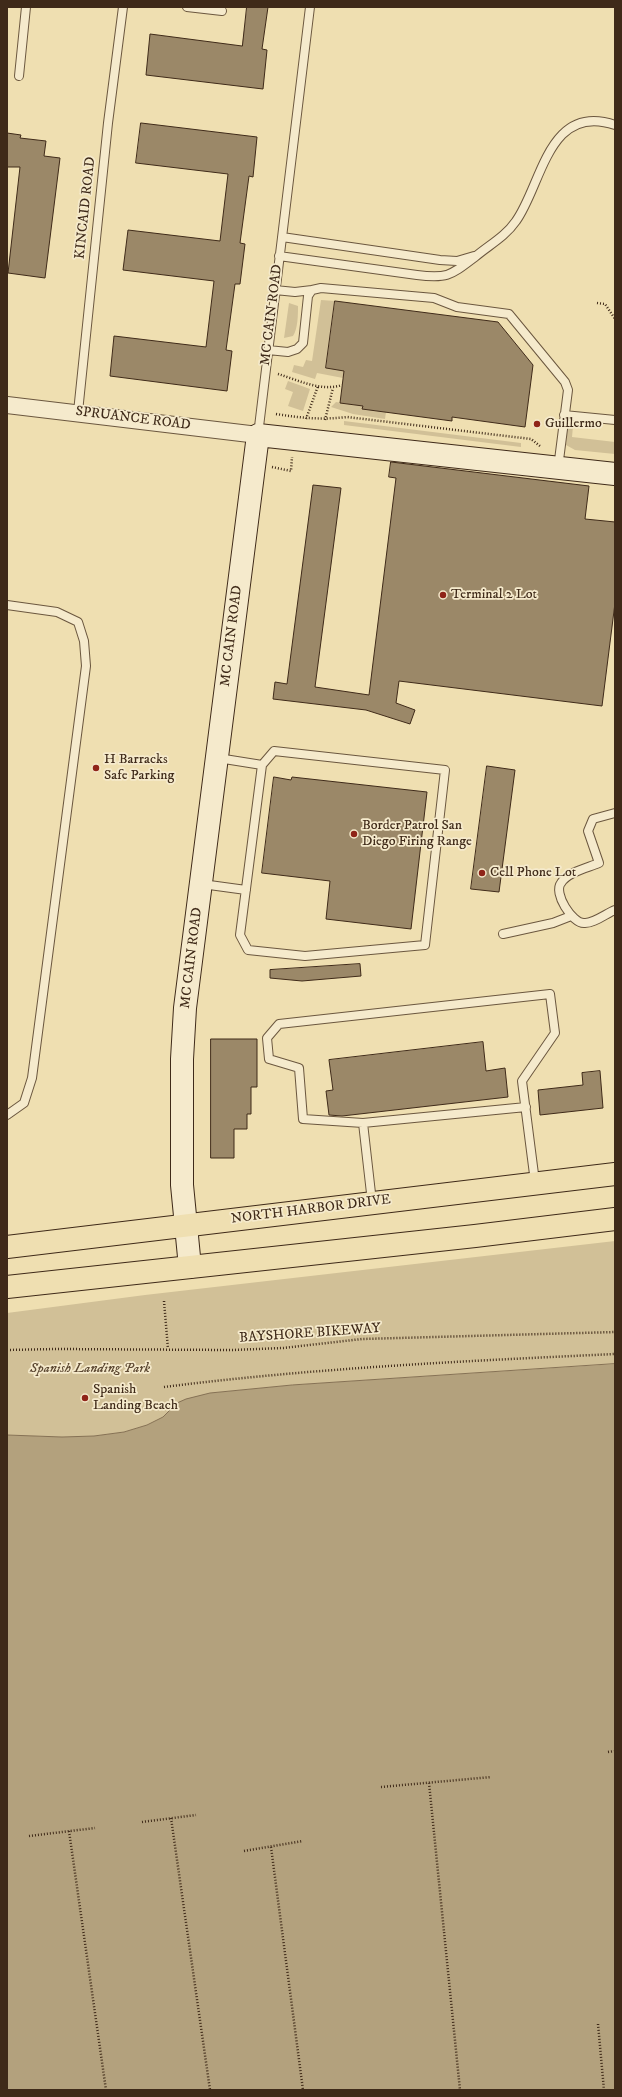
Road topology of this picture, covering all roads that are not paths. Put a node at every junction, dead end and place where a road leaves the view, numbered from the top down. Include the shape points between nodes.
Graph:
1 (26, 7) edge
2 (123, 7) edge
3 (187, 7) edge
4 (310, 7) edge
5 (222, 11) dead end
6 (18, 76) dead end
7 (615, 125) edge
8 (282, 237) junction
9 (279, 256) junction
10 (476, 256) junction
11 (275, 290) junction
12 (312, 290) junction
13 (268, 350) junction
14 (7, 405) edge
15 (78, 412) junction
16 (564, 415) junction
17 (615, 420) edge
18 (258, 435) junction
19 (562, 463) junction
20 (615, 474) edge
21 (615, 486) edge
22 (7, 605) edge
23 (217, 758) junction
24 (262, 765) junction
25 (615, 813) edge
26 (201, 883) junction
27 (246, 890) junction
28 (615, 910) edge
29 (571, 916) junction
30 (503, 934) dead end
31 (526, 1107) junction
32 (7, 1115) edge
33 (363, 1123) junction
34 (615, 1174) edge
35 (535, 1184) junction
36 (372, 1203) junction
37 (615, 1219) edge
38 (186, 1224) junction
39 (7, 1247) edge
40 (190, 1267) junction
41 (7, 1287) edge

1 - 6 lane
2 - 15 lane, KINCAID ROAD via 108,123
3 - 5 lane
4 - 8 lane, MC CAIN ROAD
7 - 10 lane via 590,121 561,135 540,168 517,220 507,232
8 - 9 lane, MC CAIN ROAD
8 - 10 lane via 440,260
9 - 10 lane via 435,277 449,276
9 - 11 lane, MC CAIN ROAD
11 - 12 lane
11 - 13 lane, MC CAIN ROAD
12 - 13 lane via 308,296 303,343 297,349 288,352
12 - 16 lane via 321,288 434,298 457,307 509,314 565,382 568,390
13 - 18 lane, MC CAIN ROAD
14 - 15 street, SPRUANCE ROAD
15 - 18 street, SPRUANCE ROAD
16 - 17 lane
16 - 19 lane
18 - 19 street
18 - 23 street, MC CAIN ROAD
19 - 20 street
19 - 21 street
22 - 32 lane via 57,612 78,622 84,641 86,666 32,1078 24,1103
23 - 24 lane
23 - 26 street, MC CAIN ROAD
24 - 27 lane
24 - 27 lane via 274,751 445,770 425,945 305,956 248,950 240,935
25 - 29 lane via 593,819 588,831 599,863 565,878 559,884 559,893
26 - 27 lane
26 - 38 street, MC CAIN ROAD via 185,1008 182,1059 182,1186
28 - 29 lane via 586,924 577,922
29 - 30 lane via 553,923
31 - 33 lane
31 - 33 lane via 522,1081 555,1033 550,994 279,1024 267,1038 269,1060 299,1068 303,1119
31 - 35 lane
33 - 36 lane
34 - 35 main road, NORTH HARBOR DRIVE
35 - 36 main road, NORTH HARBOR DRIVE
36 - 38 main road, NORTH HARBOR DRIVE
37 - 40 main road
38 - 39 main road, NORTH HARBOR DRIVE
38 - 40 street, MC CAIN ROAD
40 - 41 main road

